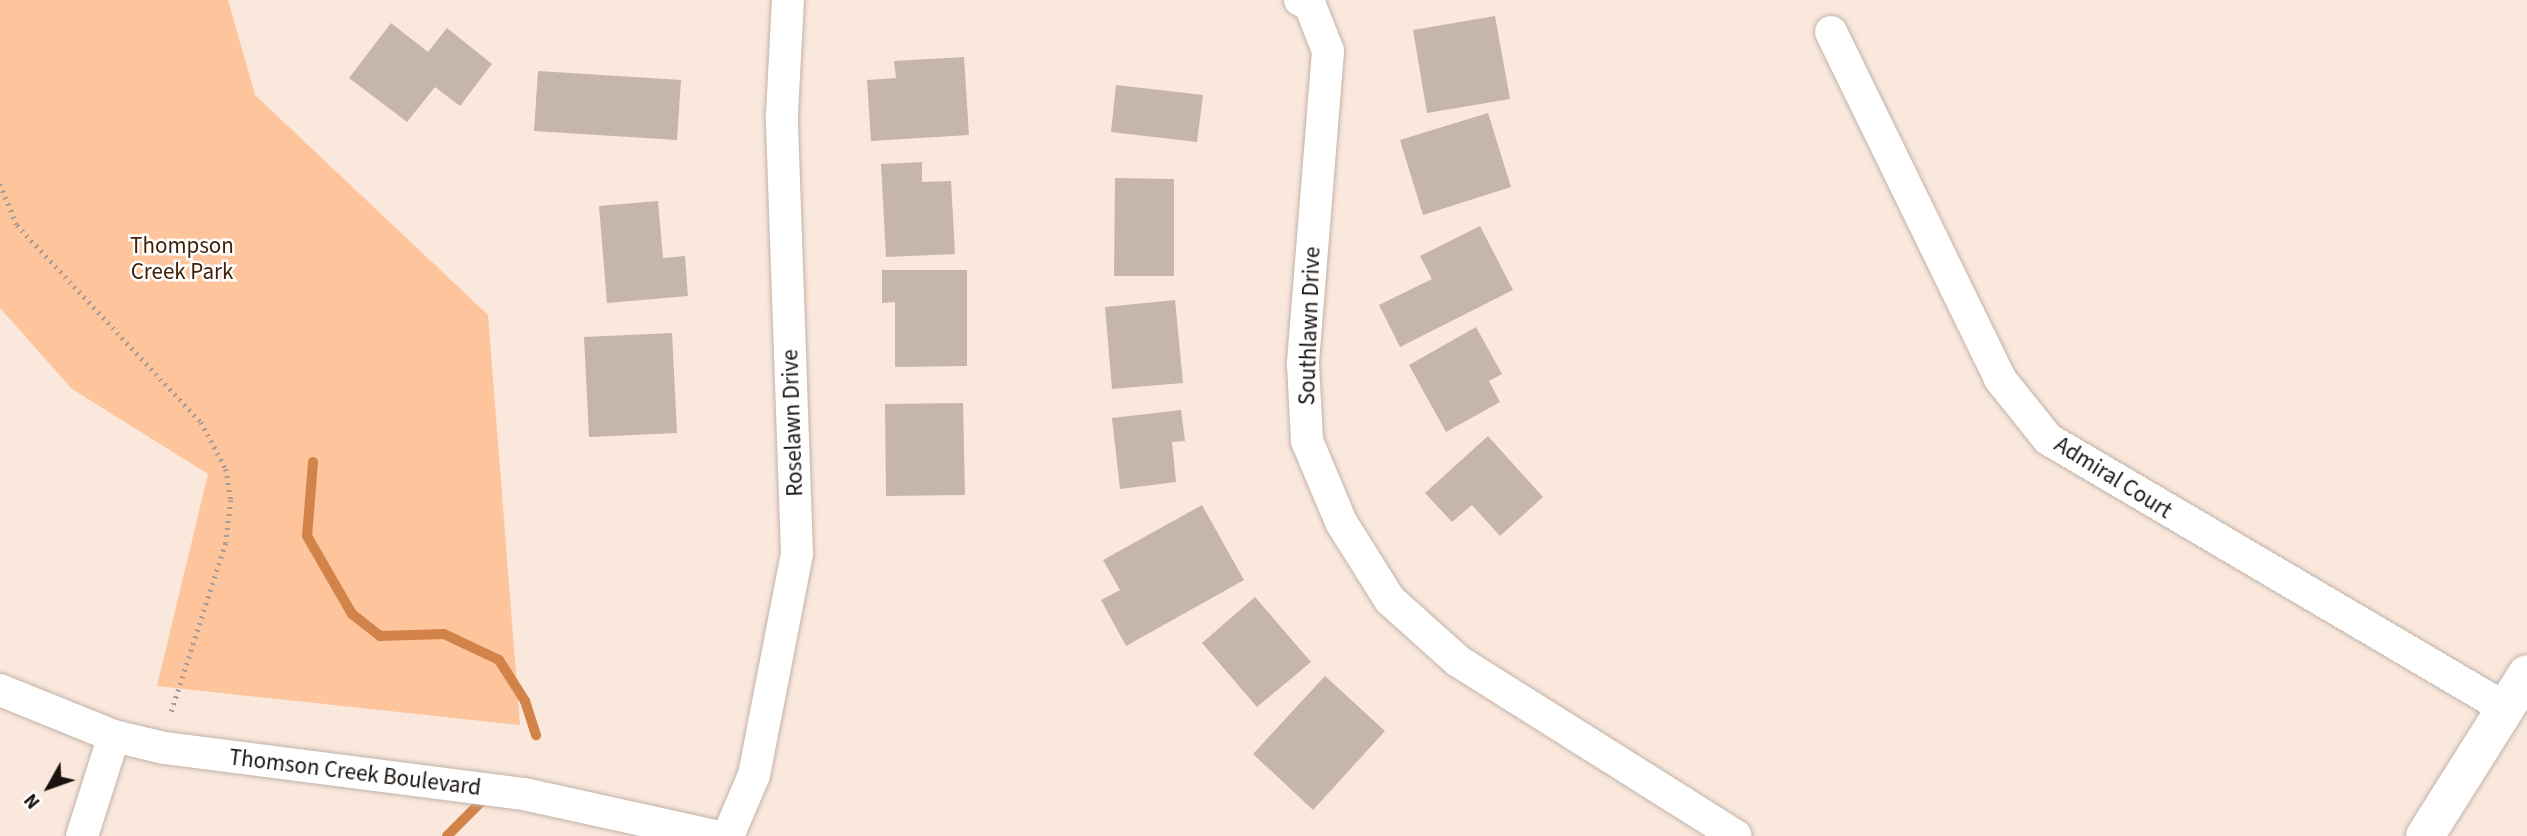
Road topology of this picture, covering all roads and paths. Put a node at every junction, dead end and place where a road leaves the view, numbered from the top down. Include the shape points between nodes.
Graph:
1 (788, 0) edge
2 (1300, 0) edge
3 (1831, 32) dead end
4 (0, 184) edge
5 (2527, 674) edge
6 (0, 690) edge
7 (2505, 708) junction
8 (171, 712) dead end
9 (114, 736) junction
10 (82, 836) edge
11 (715, 836) edge
12 (727, 836) edge
13 (1736, 836) edge
14 (2425, 836) edge

1 - 12 street, Roselawn Drive via 782,114 797,554 754,775
2 - 13 street, Southlawn Drive via 1310,5 1328,51 1303,364 1307,441 1341,522 1390,600 1458,661
3 - 7 street, Admiral Court via 2000,379 2048,439
4 - 8 path via 17,225 201,422 226,469 231,500 226,543
5 - 7 street
6 - 9 street, Thomson Creek Boulevard
7 - 14 street
9 - 10 street
9 - 11 street, Thomson Creek Boulevard via 192,753 524,794

